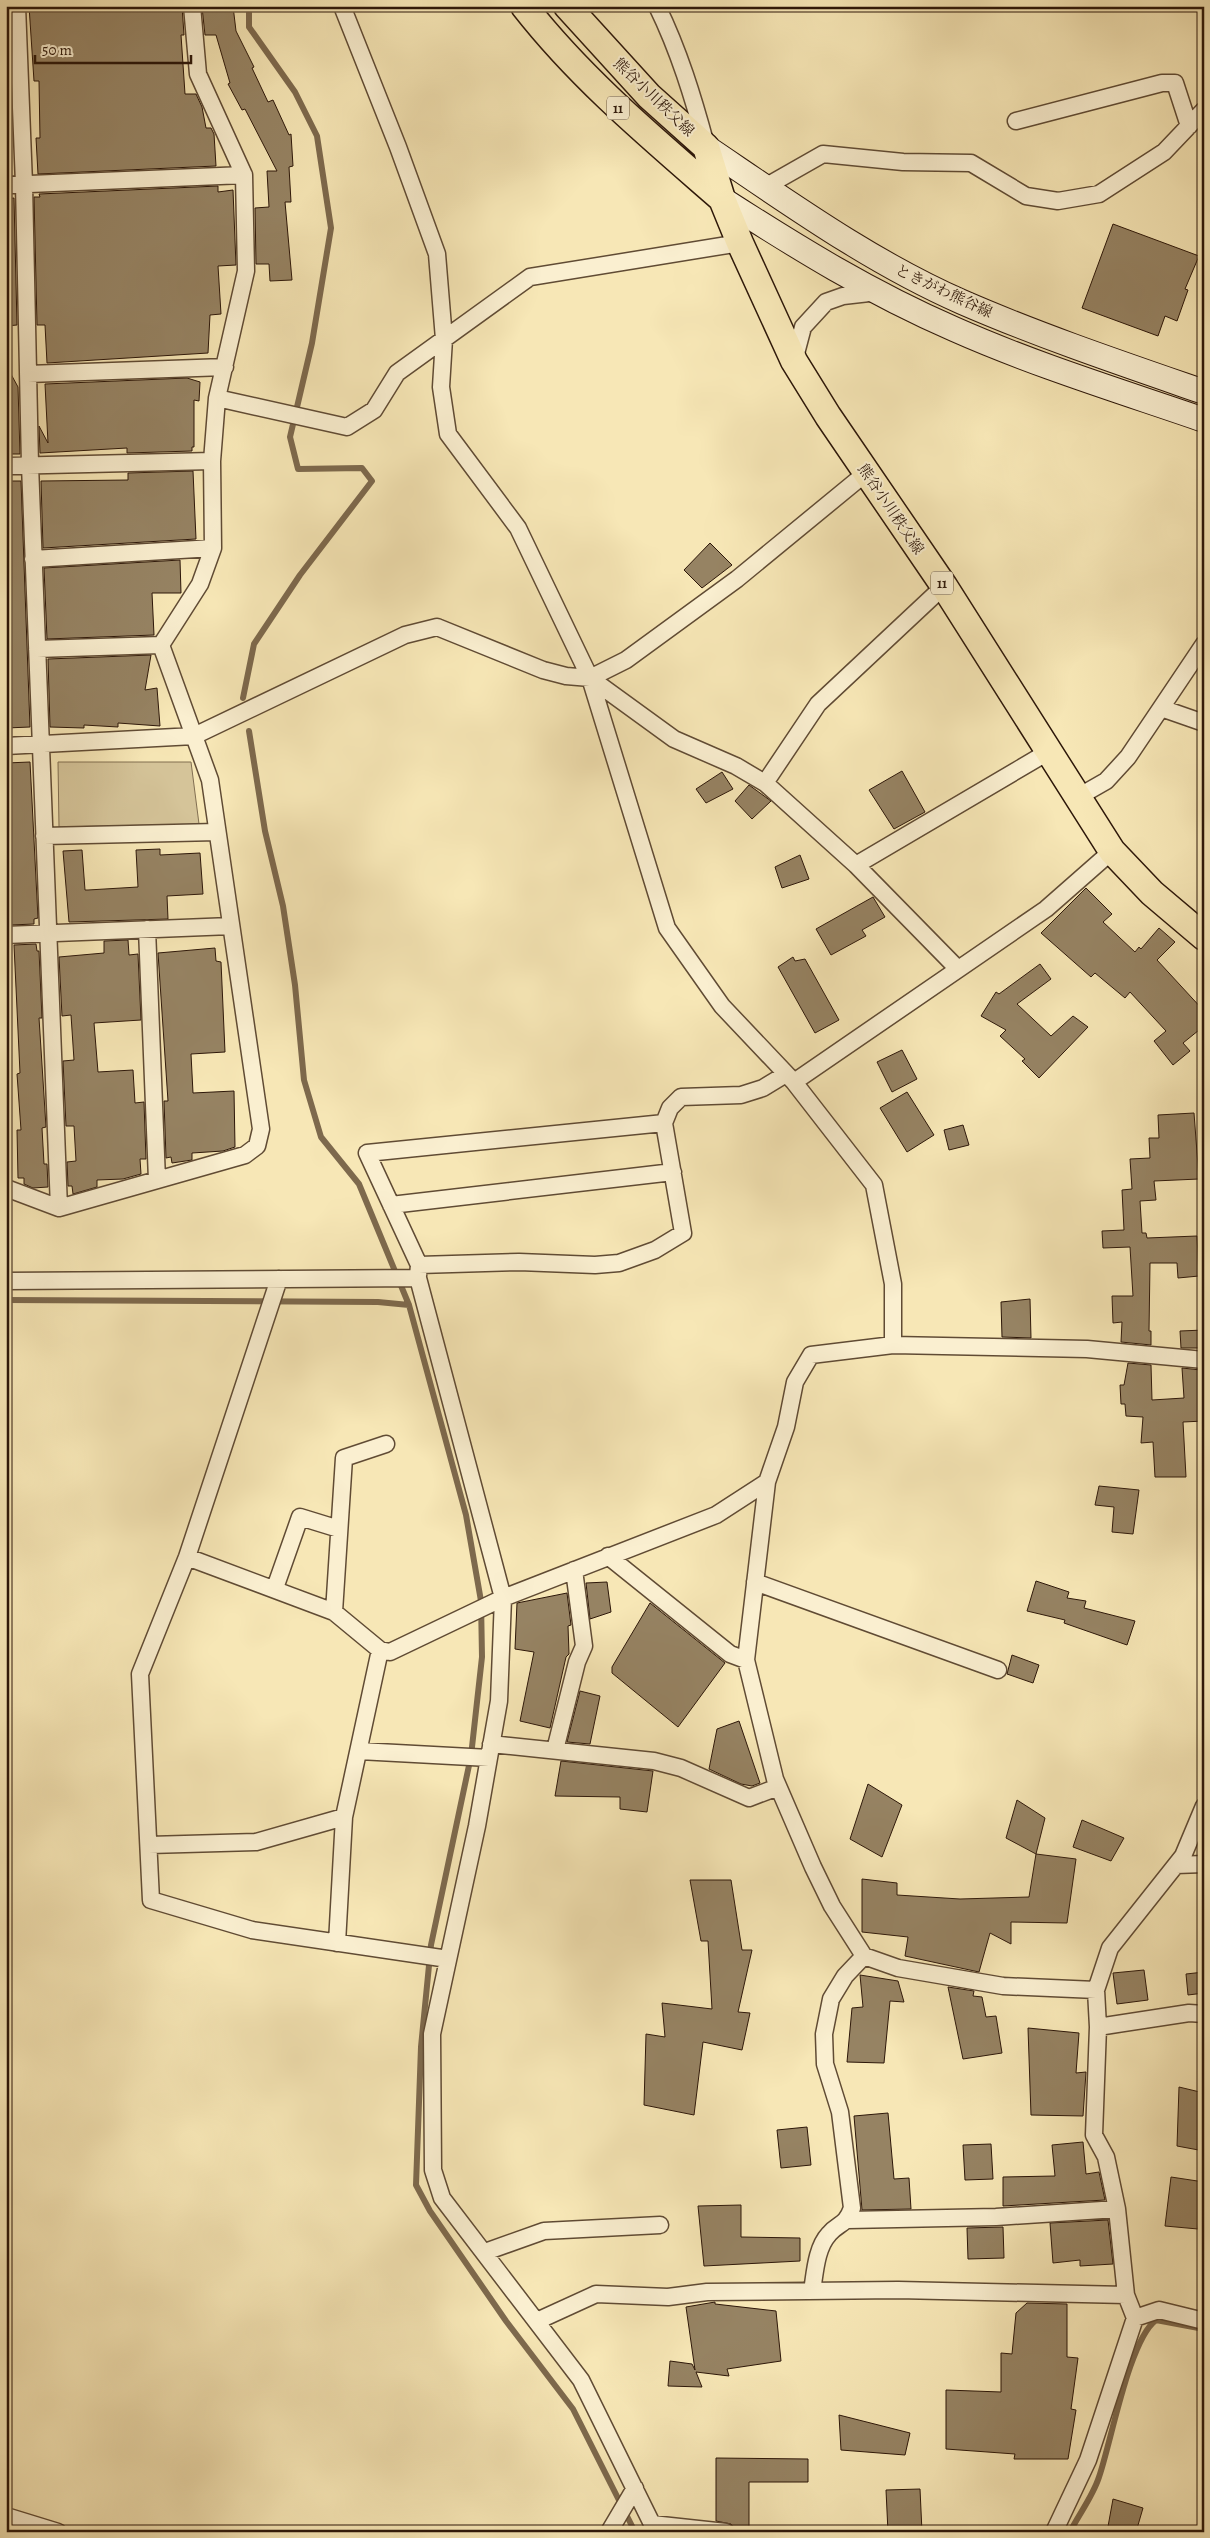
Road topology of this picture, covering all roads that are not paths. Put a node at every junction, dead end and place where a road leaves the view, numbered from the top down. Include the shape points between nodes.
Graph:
1 (17, 6) edge
2 (192, 6) edge
3 (342, 6) edge
4 (524, 6) edge
5 (566, 6) edge
6 (657, 6) edge
7 (1204, 110) edge
8 (1016, 122) dead end
9 (1189, 126) junction
10 (706, 147) junction
11 (244, 175) junction
12 (24, 184) junction
13 (6, 185) edge
14 (764, 187) junction
15 (722, 199) junction
16 (740, 243) junction
17 (878, 292) junction
18 (444, 339) junction
19 (794, 361) junction
20 (224, 367) junction
21 (28, 374) junction
22 (1204, 392) edge
23 (217, 398) junction
24 (1204, 420) edge
25 (212, 461) junction
26 (30, 465) junction
27 (6, 466) edge
28 (866, 473) junction
29 (212, 548) junction
30 (33, 559) junction
31 (944, 586) junction
32 (1204, 644) edge
33 (161, 645) junction
34 (37, 649) junction
35 (590, 678) junction
36 (1161, 708) junction
37 (1204, 723) edge
38 (194, 736) junction
39 (40, 744) junction
40 (6, 746) edge
41 (1048, 752) junction
42 (765, 783) junction
43 (1078, 798) junction
44 (217, 832) junction
45 (44, 836) junction
46 (1112, 851) junction
47 (856, 865) junction
48 (231, 926) junction
49 (147, 929) junction
50 (48, 933) junction
51 (6, 935) edge
52 (1204, 938) edge
53 (958, 969) junction
54 (790, 1078) junction
55 (664, 1123) junction
56 (672, 1172) junction
57 (157, 1180) junction
58 (6, 1188) edge
59 (391, 1205) junction
60 (59, 1208) junction
61 (417, 1274) junction
62 (279, 1279) junction
63 (6, 1281) edge
64 (893, 1345) junction
65 (1204, 1360) edge
66 (386, 1444) dead end
67 (767, 1482) junction
68 (340, 1530) junction
69 (608, 1556) junction
70 (187, 1557) junction
71 (574, 1570) junction
72 (755, 1582) junction
73 (275, 1588) junction
74 (503, 1598) junction
75 (334, 1612) junction
76 (380, 1650) junction
77 (746, 1660) junction
78 (998, 1670) dead end
79 (555, 1750) junction
80 (359, 1751) junction
81 (490, 1751) junction
82 (778, 1787) junction
83 (1204, 1806) edge
84 (344, 1817) junction
85 (149, 1845) junction
86 (1204, 1864) edge
87 (1176, 1865) junction
88 (336, 1942) junction
89 (864, 1956) junction
90 (448, 1959) junction
91 (1096, 1990) junction
92 (1204, 2014) edge
93 (1098, 2027) junction
94 (1117, 2210) junction
95 (848, 2220) junction
96 (660, 2225) dead end
97 (485, 2252) junction
98 (812, 2291) junction
99 (1126, 2295) junction
100 (1135, 2318) junction
101 (537, 2320) junction
102 (1204, 2321) edge
103 (635, 2488) junction
104 (6, 2516) edge
105 (654, 2528) edge
106 (58, 2532) edge
107 (609, 2532) edge
108 (726, 2532) edge
109 (1054, 2532) edge

1 - 12 street
2 - 11 street via 198,74
3 - 18 street via 437,254
4 - 15 main road, 熊谷小川秩父線 / 11 via 574,64 620,110
5 - 10 main road, 熊谷小川秩父線 / 11 via 649,96
6 - 10 street via 687,76
7 - 9 street
8 - 9 street via 1162,83 1175,83
9 - 14 street via 1164,152 1099,194 1058,201 1026,196 971,163 903,162 823,154
10 - 14 main road, ときがわ熊谷線
10 - 15 main road, 熊谷小川秩父線 / 11
11 - 12 street
11 - 20 street via 246,271
12 - 13 street
12 - 21 street
14 - 22 main road, ときがわ熊谷線 via 834,234 962,302
15 - 16 main road, 熊谷小川秩父線 / 11
15 - 17 main road, ときがわ熊谷線 via 818,260
16 - 18 street via 530,277
16 - 19 main road, 熊谷小川秩父線 / 11
17 - 19 street via 843,296 826,302 803,327
17 - 24 main road, ときがわ熊谷線 via 1017,355
18 - 23 street via 396,373 374,410 347,427
18 - 35 street via 441,387 448,434 518,528
19 - 28 main road, 熊谷小川秩父線 / 11
20 - 21 street
20 - 23 street
21 - 26 street
23 - 25 street
25 - 26 street
25 - 29 street
26 - 27 street
26 - 30 street
28 - 31 main road, 熊谷小川秩父線 / 11
28 - 35 street via 737,579 626,660
29 - 30 street
29 - 33 street via 200,584
30 - 34 street
31 - 41 main road, 熊谷小川秩父線 / 11
31 - 42 street via 818,704
32 - 36 street
33 - 34 street
33 - 38 street
34 - 39 street
35 - 38 street via 543,670 437,627 406,635
35 - 42 street via 674,739 736,766
35 - 54 street via 667,928 722,1006
36 - 37 street
36 - 43 street via 1128,757 1106,781
38 - 39 street
38 - 44 street via 210,780
39 - 40 street
39 - 45 street
41 - 43 main road, 熊谷小川秩父線 / 11
41 - 47 street
42 - 47 street
43 - 46 main road, 熊谷小川秩父線 / 11
44 - 45 street
44 - 48 street
45 - 50 street
46 - 52 main road, 熊谷小川秩父線 / 11 via 1152,893
46 - 53 street via 1046,909
47 - 53 street
48 - 49 street
48 - 57 street via 261,1129 257,1146 245,1155
49 - 50 street
49 - 57 street
50 - 51 street
50 - 60 street
53 - 54 street
54 - 55 street via 741,1095 681,1097 670,1108
54 - 64 street via 874,1185 893,1284
55 - 56 street
55 - 59 street via 367,1153
56 - 59 street
56 - 61 street via 683,1233 655,1250 619,1262 595,1265 519,1262
57 - 60 street
58 - 60 street
59 - 61 street
61 - 62 street via 384,1278
61 - 74 street
62 - 63 street
62 - 70 street
64 - 65 street via 1086,1349
64 - 67 street via 811,1355 795,1382 786,1427
66 - 68 street via 344,1458
67 - 69 street via 716,1515
67 - 72 street
68 - 73 street via 300,1517
68 - 75 street
69 - 71 street
69 - 77 street via 730,1654
70 - 73 street
70 - 85 street via 140,1674
71 - 74 street
71 - 79 street via 584,1646
72 - 77 street
72 - 78 street
73 - 75 street
74 - 76 street via 390,1652
74 - 81 street via 499,1701
75 - 76 street
76 - 80 street
77 - 82 street
79 - 81 street
79 - 82 street via 654,1761 680,1768 749,1798
80 - 81 street
80 - 84 street
81 - 90 street
82 - 89 street via 832,1906
83 - 87 street
84 - 85 street via 256,1842
84 - 88 street
85 - 88 street via 152,1900 252,1930
86 - 87 street
87 - 91 street via 1110,1948
88 - 90 street
89 - 91 street via 898,1968 1002,1986
89 - 95 street via 845,1976 831,1999 824,2034 825,2064 840,2112 850,2189 852,2208
90 - 97 street via 432,2034 433,2170 442,2198
91 - 93 street
92 - 93 street via 1189,2013
93 - 94 street via 1094,2134 1106,2157
94 - 95 street via 996,2217
94 - 99 street
95 - 98 street via 828,2234 817,2260
96 - 97 street via 544,2231
97 - 101 street
98 - 99 street
98 - 101 street via 707,2292 668,2297 596,2294
99 - 100 street
100 - 102 street via 1159,2310
100 - 109 street via 1088,2460
101 - 103 street via 581,2380
103 - 105 street
103 - 107 street
104 - 106 street
105 - 108 street

